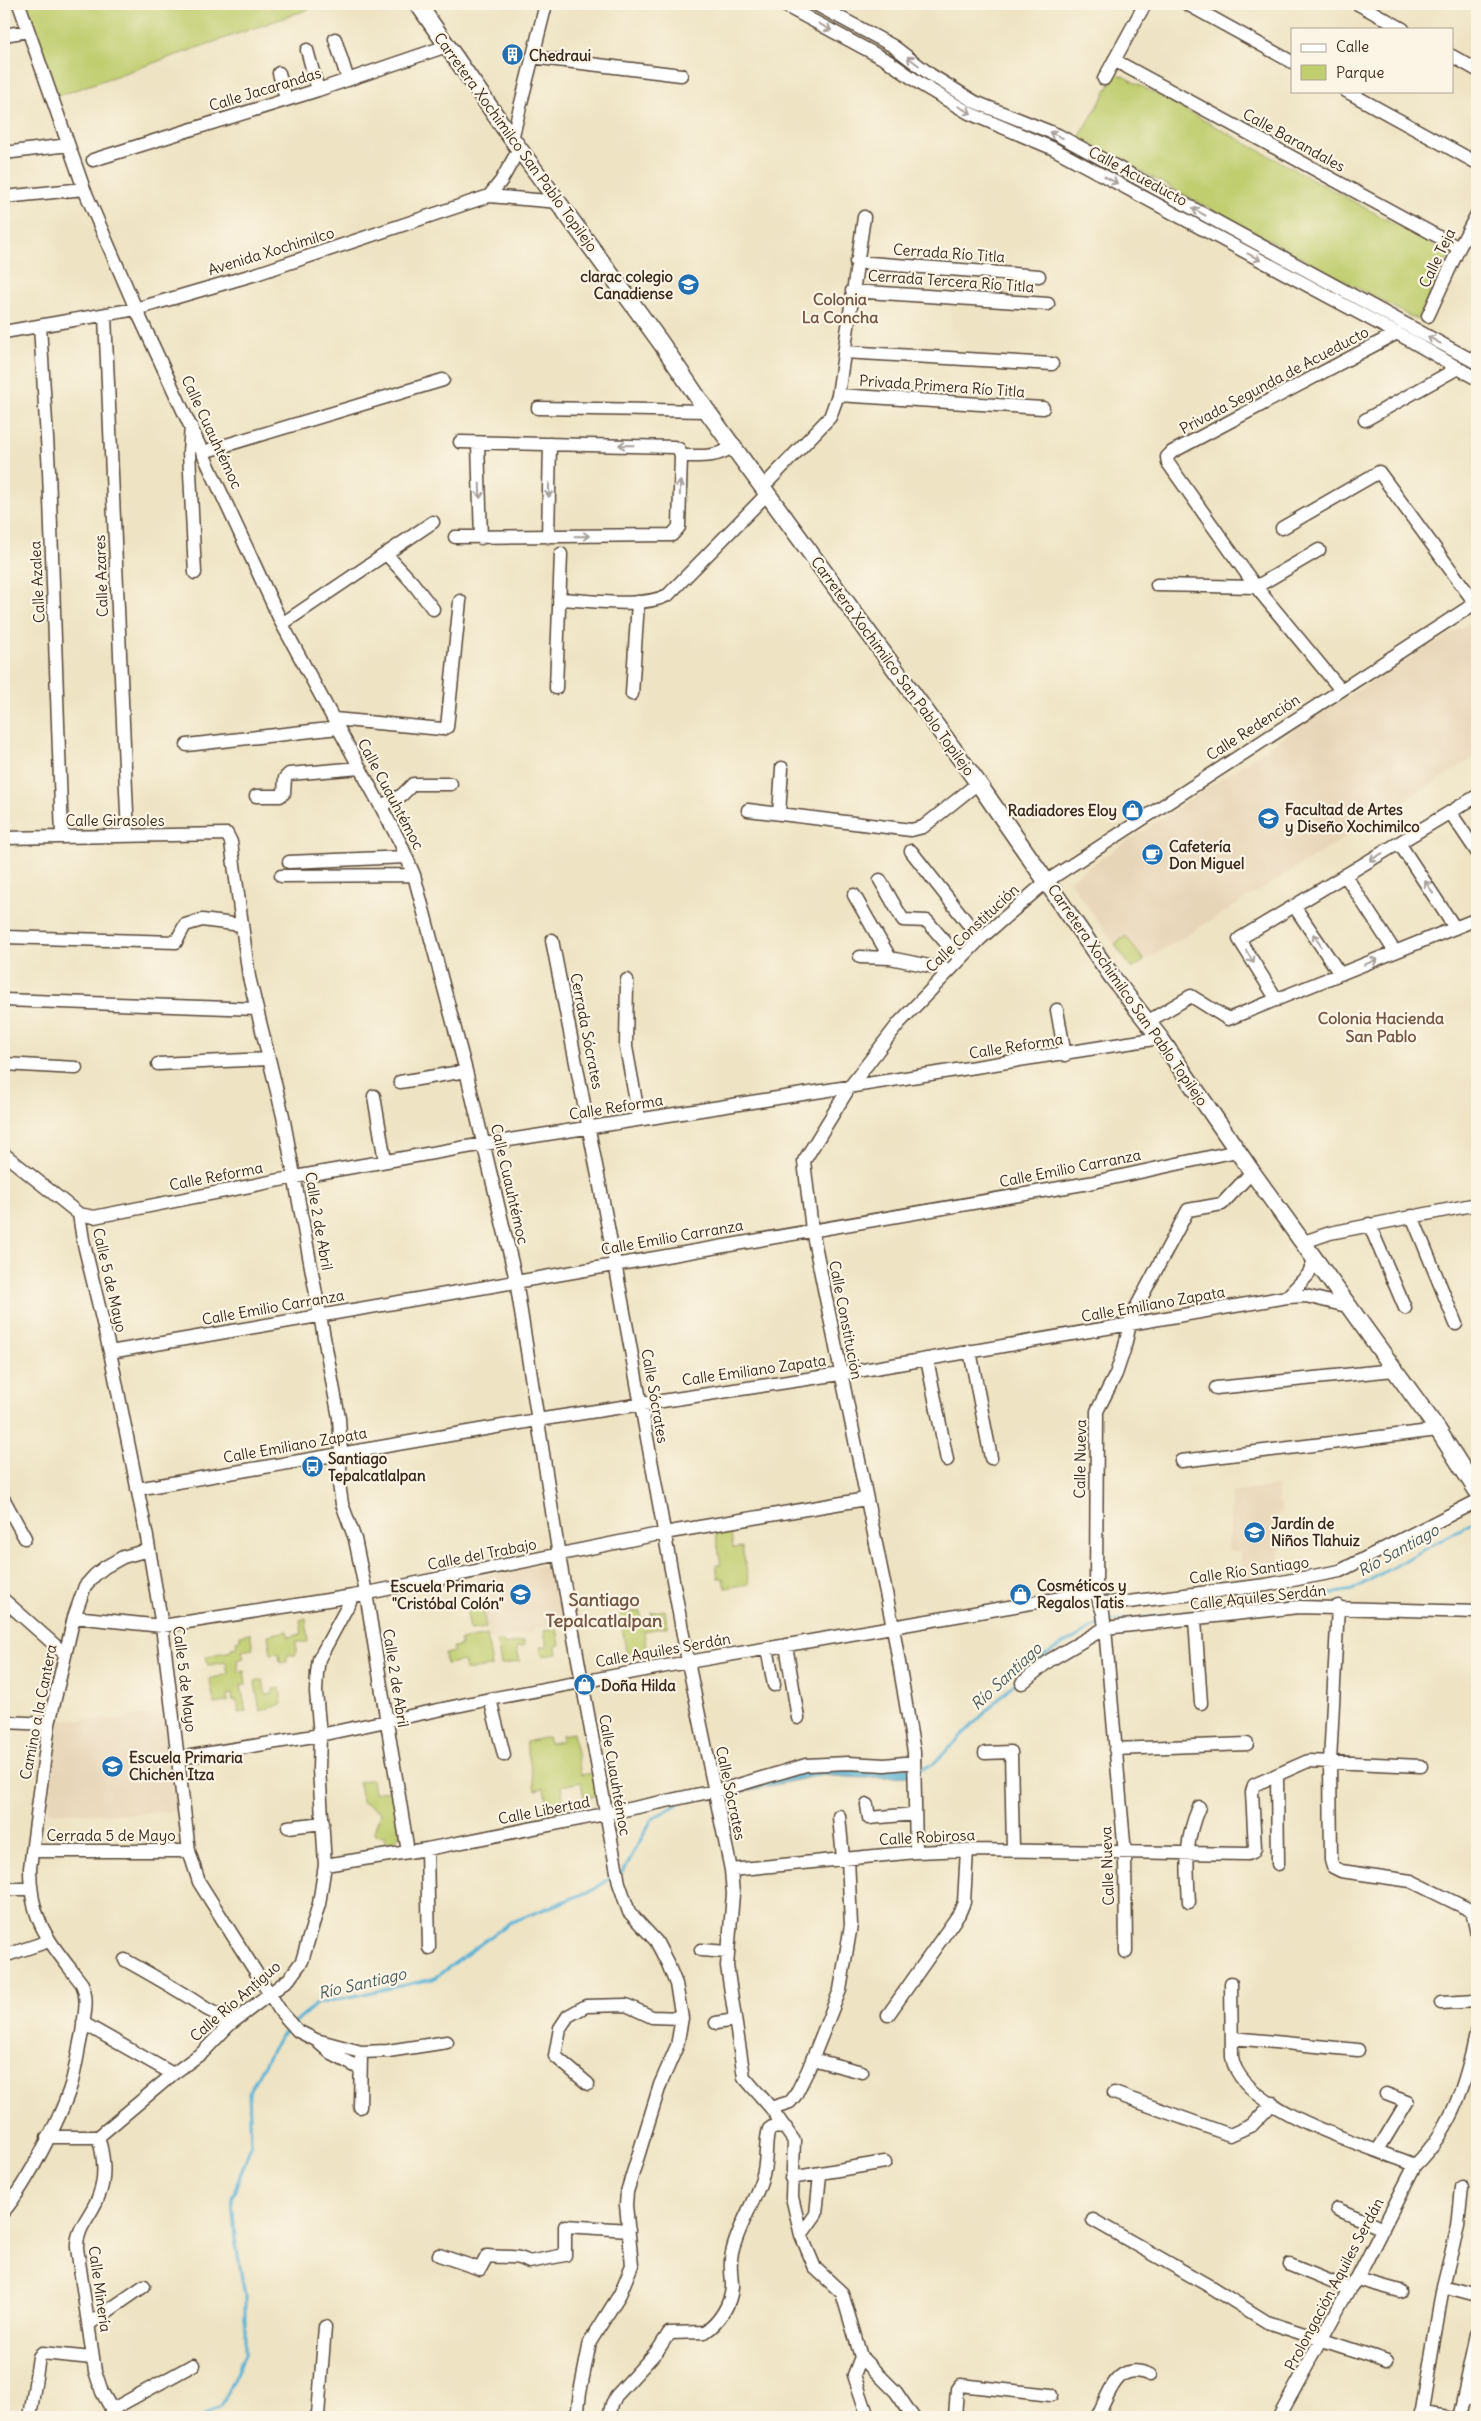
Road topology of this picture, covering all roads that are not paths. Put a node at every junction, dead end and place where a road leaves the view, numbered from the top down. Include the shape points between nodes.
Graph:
1 (19, 4) edge
2 (418, 4) edge
3 (546, 4) edge
4 (782, 4) edge
5 (815, 4) edge
6 (1144, 4) edge
7 (1187, 4) edge
8 (1358, 4) edge
9 (1401, 28) edge
10 (28, 32) junction
11 (4, 35) edge
12 (335, 39) dead end
13 (447, 46) junction
14 (307, 50) dead end
15 (532, 57) junction
16 (1454, 57) edge
17 (1114, 60) junction
18 (1291, 61) edge
19 (1477, 70) edge
20 (279, 73) dead end
21 (681, 75) dead end
22 (1104, 79) dead end
23 (348, 80) junction
24 (318, 90) junction
25 (1348, 92) edge
26 (286, 99) junction
27 (515, 144) junction
28 (68, 145) junction
29 (4, 153) edge
30 (92, 160) dead end
31 (1477, 163) edge
32 (84, 189) junction
33 (489, 196) junction
34 (4, 197) edge
35 (559, 202) junction
36 (1477, 214) edge
37 (864, 217) dead end
38 (1459, 248) junction
39 (856, 262) junction
40 (1039, 276) dead end
41 (852, 291) junction
42 (1048, 304) dead end
43 (136, 309) junction
44 (105, 316) junction
45 (1428, 316) dead end
46 (40, 326) junction
47 (4, 332) edge
48 (1397, 333) junction
49 (844, 352) junction
50 (1477, 363) edge
51 (1052, 364) dead end
52 (1458, 368) junction
53 (443, 380) dead end
54 (1477, 380) edge
55 (838, 395) junction
56 (538, 408) dead end
57 (1043, 408) dead end
58 (706, 410) junction
59 (1365, 420) dead end
60 (191, 426) junction
61 (460, 442) dead end
62 (478, 444) junction
63 (550, 444) junction
64 (733, 446) junction
65 (203, 452) junction
66 (681, 456) junction
67 (766, 490) junction
68 (433, 522) dead end
69 (1282, 528) dead end
70 (455, 537) dead end
71 (548, 537) junction
72 (481, 538) junction
73 (1319, 550) dead end
74 (561, 554) dead end
75 (387, 555) junction
76 (195, 573) dead end
77 (1157, 585) dead end
78 (1256, 587) junction
79 (559, 599) junction
80 (460, 601) dead end
81 (638, 602) junction
82 (1476, 602) edge
83 (433, 610) dead end
84 (282, 624) junction
85 (556, 688) dead end
86 (1341, 690) junction
87 (632, 694) dead end
88 (336, 723) junction
89 (187, 745) dead end
90 (360, 768) junction
91 (782, 768) dead end
92 (978, 783) junction
93 (451, 784) dead end
94 (256, 796) dead end
95 (1477, 796) edge
96 (381, 806) junction
97 (748, 810) dead end
98 (1450, 812) junction
99 (779, 814) junction
100 (227, 834) joint
101 (128, 835) junction
102 (62, 836) junction
103 (4, 838) edge
104 (1399, 843) junction
105 (911, 851) dead end
106 (1477, 852) edge
107 (406, 857) junction
108 (289, 862) dead end
109 (414, 875) junction
110 (1345, 875) junction
111 (281, 876) dead end
112 (880, 880) dead end
113 (1047, 882) junction
114 (854, 895) dead end
115 (1294, 906) junction
116 (1477, 919) edge
117 (241, 925) junction
118 (1456, 928) junction
119 (4, 937) edge
120 (980, 938) junction
121 (552, 940) dead end
122 (1395, 952) junction
123 (860, 957) dead end
124 (890, 958) junction
125 (960, 959) junction
126 (949, 970) junction
127 (1340, 974) junction
128 (627, 980) dead end
129 (4, 1000) edge
130 (1278, 1000) junction
131 (257, 1008) junction
132 (1057, 1010) dead end
133 (1147, 1022) junction
134 (1160, 1038) junction
135 (1065, 1055) junction
136 (268, 1059) junction
137 (4, 1064) edge
138 (158, 1064) dead end
139 (76, 1068) dead end
140 (466, 1071) junction
141 (400, 1082) dead end
142 (849, 1088) junction
143 (374, 1096) dead end
144 (639, 1118) junction
145 (590, 1128) junction
146 (484, 1144) junction
147 (1237, 1151) junction
148 (4, 1154) edge
149 (385, 1161) junction
150 (1252, 1172) junction
151 (294, 1177) junction
152 (1477, 1204) edge
153 (79, 1214) junction
154 (1412, 1216) junction
155 (1369, 1224) junction
156 (812, 1230) junction
157 (1304, 1242) junction
158 (1315, 1258) junction
159 (615, 1264) junction
160 (516, 1280) junction
161 (1287, 1297) junction
162 (1347, 1306) junction
163 (1405, 1308) dead end
164 (319, 1316) junction
165 (1456, 1324) dead end
166 (1131, 1325) junction
167 (970, 1351) junction
168 (110, 1352) junction
169 (927, 1358) junction
170 (1394, 1370) junction
171 (840, 1374) junction
172 (1216, 1388) dead end
173 (640, 1403) junction
174 (537, 1420) junction
175 (1438, 1430) junction
176 (342, 1453) junction
177 (991, 1458) dead end
178 (947, 1460) dead end
179 (1181, 1461) dead end
180 (137, 1489) junction
181 (1477, 1491) edge
182 (866, 1499) junction
183 (4, 1500) edge
184 (1477, 1501) edge
185 (664, 1533) junction
186 (25, 1538) dead end
187 (148, 1550) junction
188 (559, 1556) junction
189 (366, 1593) junction
190 (353, 1596) junction
191 (4, 1600) edge
192 (1338, 1606) junction
193 (1477, 1612) edge
194 (1101, 1613) junction
195 (74, 1617) junction
196 (1195, 1620) junction
197 (162, 1626) junction
198 (893, 1626) junction
199 (786, 1645) junction
200 (767, 1648) junction
201 (65, 1654) junction
202 (688, 1662) junction
203 (582, 1682) junction
204 (1022, 1683) dead end
205 (774, 1684) dead end
206 (490, 1699) junction
207 (1201, 1703) dead end
208 (798, 1718) dead end
209 (386, 1720) junction
210 (4, 1722) edge
211 (49, 1724) junction
212 (320, 1735) junction
213 (1248, 1744) dead end
214 (1115, 1749) junction
215 (985, 1753) dead end
216 (504, 1755) dead end
217 (178, 1758) junction
218 (1330, 1762) junction
219 (914, 1763) junction
220 (1421, 1766) dead end
221 (1277, 1776) junction
222 (713, 1790) junction
223 (867, 1805) dead end
224 (1199, 1807) dead end
225 (605, 1814) junction
226 (915, 1814) junction
227 (839, 1816) dead end
228 (324, 1823) junction
229 (288, 1827) dead end
230 (427, 1849) junction
231 (967, 1850) junction
232 (1014, 1850) junction
233 (32, 1851) junction
234 (189, 1851) junction
235 (408, 1852) junction
236 (916, 1852) junction
237 (1124, 1854) junction
238 (1186, 1854) junction
239 (845, 1858) junction
240 (1278, 1864) dead end
241 (325, 1865) junction
242 (731, 1870) junction
243 (4, 1889) edge
244 (30, 1889) junction
245 (1190, 1902) dead end
246 (1475, 1911) edge
247 (1477, 1934) edge
248 (50, 1941) junction
249 (429, 1948) dead end
250 (701, 1950) dead end
251 (727, 1952) junction
252 (1126, 1952) dead end
253 (4, 1956) edge
254 (124, 1960) dead end
255 (1231, 1984) dead end
256 (270, 1995) junction
257 (1477, 2001) edge
258 (1441, 2003) dead end
259 (888, 2015) dead end
260 (682, 2018) junction
261 (735, 2020) junction
262 (83, 2023) junction
263 (716, 2023) dead end
264 (230, 2025) junction
265 (1477, 2029) edge
266 (1233, 2038) junction
267 (316, 2040) junction
268 (447, 2042) dead end
269 (1358, 2050) dead end
270 (361, 2052) junction
271 (812, 2059) junction
272 (359, 2068) junction
273 (862, 2072) dead end
274 (173, 2074) junction
275 (588, 2084) dead end
276 (1114, 2092) dead end
277 (1386, 2094) dead end
278 (1273, 2103) junction
279 (360, 2107) dead end
280 (772, 2108) junction
281 (786, 2128) junction
282 (47, 2137) junction
283 (98, 2138) junction
284 (1378, 2150) junction
285 (885, 2162) dead end
286 (1415, 2165) junction
287 (820, 2175) junction
288 (791, 2178) junction
289 (1462, 2187) dead end
290 (1337, 2209) dead end
291 (4, 2210) edge
292 (1093, 2220) dead end
293 (1383, 2229) junction
294 (629, 2230) junction
295 (801, 2235) junction
296 (439, 2256) dead end
297 (1290, 2265) dead end
298 (1357, 2278) junction
299 (144, 2286) dead end
300 (1443, 2286) junction
301 (1349, 2289) junction
302 (1400, 2291) dead end
303 (1477, 2295) edge
304 (89, 2324) junction
305 (325, 2327) dead end
306 (1477, 2334) edge
307 (1322, 2340) junction
308 (861, 2357) junction
309 (92, 2358) junction
310 (1387, 2361) dead end
311 (193, 2365) dead end
312 (1150, 2375) dead end
313 (1051, 2394) dead end
314 (1464, 2395) junction
315 (1477, 2401) edge
316 (113, 2413) edge
317 (1421, 2415) edge
318 (30, 2417) edge
319 (316, 2417) edge
320 (577, 2417) edge
321 (609, 2417) edge
322 (868, 2417) edge
323 (912, 2417) edge
324 (955, 2417) edge
325 (1097, 2417) edge
326 (1279, 2417) edge
327 (1449, 2417) edge
328 (1455, 2417) edge

1 - 10 street, Calle Cuauhtémoc
2 - 13 main road, Carretera Xochimilco San Pablo Topilejo
3 - 15 street
4 -> 48 street, Calle Acueducto via 888,61 969,113 1052,148
50 -> 5 street, Calle Acueducto via 1058,135 975,102 931,75 893,46
6 - 17 street
7 - 18 street
8 - 9 street
10 - 11 street
10 - 28 street, Calle Cuauhtémoc
12 - 23 street
13 - 23 street, Calle Jacarandas
13 - 27 main road, Carretera Xochimilco San Pablo Topilejo
14 - 24 street
15 - 21 street
15 - 27 street
16 - 19 street
17 - 22 street
17 - 38 street, Calle Barandales
20 - 26 street
23 - 24 street, Calle Jacarandas
24 - 26 street, Calle Jacarandas
25 - 31 street
26 - 30 street, Calle Jacarandas
27 - 33 street via 501,181
27 - 35 main road, Carretera Xochimilco San Pablo Topilejo
28 - 29 street
28 - 32 street, Calle Cuauhtémoc
32 - 34 street
32 - 43 street, Calle Cuauhtémoc
33 - 35 street
33 - 43 street, Avenida Xochimilco via 256,274
35 - 58 main road, Carretera Xochimilco San Pablo Topilejo
36 - 38 street, Calle Teja
37 - 39 street
38 - 45 street, Calle Teja
39 - 40 street, Cerrada Río Titla
39 - 41 street
41 - 42 street, Cerrada Tercera Río Titla
41 - 49 street
43 - 44 street, Avenida Xochimilco
43 - 60 street, Calle Cuauhtémoc
44 - 46 street, Avenida Xochimilco
44 - 101 street, Calle Azares
46 - 47 street, Avenida Xochimilco
46 - 102 street, Calle Azalea via 49,471
48 - 52 street, Calle Acueducto
48 - 78 street, Privada Segunda de Acueducto via 1167,457 1168,463
49 - 51 street
49 - 55 street
52 - 54 street, Calle Acueducto
52 - 59 street
53 - 65 street
55 - 57 street, Privada Primera Río Titla
55 - 67 street via 830,417
56 - 58 street
58 - 64 main road, Carretera Xochimilco San Pablo Topilejo
60 - 65 street, Calle Cuauhtémoc
60 - 76 street via 189,452
61 - 62 street
62 - 63 street
62 -> 72 street
66 -> 63 street via 679,449 674,447
63 -> 71 street
64 - 66 street via 714,455
64 - 67 main road, Carretera Xochimilco San Pablo Topilejo
65 - 84 street, Calle Cuauhtémoc
71 -> 66 street via 676,533 679,527
67 - 81 street via 668,595 658,600
67 - 92 main road, Carretera Xochimilco San Pablo Topilejo
68 - 75 street
69 - 82 street via 1379,472
70 - 72 street
71 - 72 street
73 - 78 street
74 - 79 street
75 - 83 street
75 - 84 street
77 - 78 street
78 - 86 street
79 - 81 street
79 - 85 street
80 - 88 street via 447,727
81 - 87 street
82 - 86 street, Calle Redención
84 - 88 street, Calle Cuauhtémoc
86 - 113 street, Calle Redención
88 - 89 street
88 - 90 street, Calle Cuauhtémoc
90 - 94 street via 290,774 285,778 284,793 280,796
90 - 96 street, Calle Cuauhtémoc
91 - 99 street
92 - 99 street via 923,827 911,830
92 - 113 main road, Carretera Xochimilco San Pablo Topilejo
93 - 96 street via 413,784 402,795
95 - 98 street
96 - 107 street, Calle Cuauhtémoc
97 - 99 street
98 - 104 street
98 - 106 street
100 - 101 street, Calle Girasoles
100 - 117 street, Calle 2 de Abril via 231,842
101 - 102 street, Calle Girasoles
102 - 103 street, Calle Girasoles
104 -> 110 street
118 -> 104 street
105 - 120 street
107 - 108 street
107 - 109 street, Calle Cuauhtémoc
109 - 111 street
109 - 140 street, Calle Cuauhtémoc
110 - 115 street
110 - 122 street
112 - 125 street via 903,920 927,921
113 - 120 street, Calle Constitución
113 - 133 main road, Carretera Xochimilco San Pablo Topilejo
114 - 124 street
127 -> 115 street
115 -> 130 street via 1239,939
116 - 118 street
117 - 119 street via 202,920 185,925 176,942
117 - 131 street, Calle 2 de Abril
118 - 122 street
120 - 125 street, Calle Constitución
121 - 145 street, Cerrada Sócrates
127 -> 122 street
123 - 124 street
124 - 126 street
125 - 126 street, Calle Constitución
126 - 142 street, Calle Constitución via 899,1023
127 - 130 street
128 - 144 street via 626,1046
129 - 131 street
130 - 133 street via 1228,1019 1191,996
131 - 136 street, Calle 2 de Abril
132 - 135 street
133 - 134 main road, Carretera Xochimilco San Pablo Topilejo
134 - 135 street, Calle Reforma
134 - 147 main road, Carretera Xochimilco San Pablo Topilejo
135 - 142 street, Calle Reforma
136 - 138 street
136 - 151 street, Calle 2 de Abril
137 - 139 street
140 - 141 street
140 - 146 street, Calle Cuauhtémoc
142 - 144 street, Calle Reforma
142 - 156 street, Calle Constitución via 804,1161
143 - 149 street
144 - 145 street, Calle Reforma
145 - 146 street, Calle Reforma
145 - 159 street, Calle Sócrates
146 - 149 street, Calle Reforma
146 - 160 street, Calle Cuauhtémoc
147 - 150 main road, Carretera Xochimilco San Pablo Topilejo
147 - 156 street, Calle Emilio Carranza via 1088,1183
148 - 153 street
149 - 151 street, Calle Reforma
150 - 157 main road, Carretera Xochimilco San Pablo Topilejo
150 - 166 street, Calle Nueva via 1222,1204 1188,1210 1132,1315
151 - 153 street, Calle Reforma via 94,1216
151 - 164 street, Calle 2 de Abril
152 - 154 street
153 - 168 street, Calle 5 de Mayo
154 - 155 street
154 - 165 street
155 - 157 street
155 - 163 street
156 - 159 street, Calle Emilio Carranza
156 - 171 street, Calle Constitución
157 - 158 main road, Carretera Xochimilco San Pablo Topilejo
158 - 161 street via 1308,1275
158 - 162 main road, Carretera Xochimilco San Pablo Topilejo
159 - 160 street, Calle Emilio Carranza
159 - 173 street, Calle Sócrates
160 - 164 street, Calle Emilio Carranza
160 - 174 street, Calle Cuauhtémoc
161 - 162 street, Calle Emiliano Zapata via 1306,1296
161 - 166 street, Calle Emiliano Zapata
162 - 170 main road, Carretera Xochimilco San Pablo Topilejo
164 - 168 street, Calle Emilio Carranza
164 - 176 street, Calle 2 de Abril via 339,1418
166 - 167 street, Calle Emiliano Zapata
166 - 194 street, Calle Nueva via 1116,1374 1097,1411
167 - 169 street, Calle Emiliano Zapata
167 - 177 street
168 - 180 street, Calle 5 de Mayo
169 - 171 street, Calle Emiliano Zapata
169 - 178 street
170 - 172 street
170 - 175 main road, Carretera Xochimilco San Pablo Topilejo
171 - 173 street, Calle Emiliano Zapata
171 - 182 street, Calle Constitución
173 - 174 street, Calle Emiliano Zapata
173 - 185 street, Calle Sócrates
174 - 176 street, Calle Emiliano Zapata
174 - 188 street, Calle Cuauhtémoc
175 - 179 street
175 - 181 main road, Carretera Xochimilco San Pablo Topilejo
176 - 180 street, Calle Emiliano Zapata
176 - 189 street, Calle 2 de Abril via 339,1484
180 - 187 street, Calle 5 de Mayo
182 - 185 street, Calle del Trabajo
182 - 198 street, Calle Constitución
183 - 186 street
184 - 194 street, Calle Río Santiago via 1340,1571 1257,1586 1128,1602
185 - 188 street, Calle del Trabajo
185 - 202 street, Calle Sócrates
187 - 195 street, Camino a la Cantera via 123,1557 95,1575 85,1586
187 - 197 street, Calle 5 de Mayo
188 - 189 street, Calle del Trabajo
188 - 203 street, Calle Cuauhtémoc
189 - 190 street, Calle del Trabajo
189 - 209 street, Calle 2 de Abril
190 - 197 street, Calle del Trabajo
190 - 212 street, Calle Río Antiguo via 319,1659 316,1692
191 - 201 street
192 - 193 street, Calle Aquiles Serdán via 1410,1612
192 - 196 street, Calle Aquiles Serdán via 1299,1606
192 - 218 street
194 - 196 street, Calle Aquiles Serdán
194 - 198 street, Calle Aquiles Serdán
194 - 204 street
194 - 214 street, Calle Nueva
195 - 197 street, Calle del Trabajo
195 - 201 street, Camino a la Cantera
196 - 207 street
197 - 217 street, Calle 5 de Mayo
198 - 199 street, Calle Aquiles Serdán
198 - 219 street, Calle Constitución
199 - 200 street, Calle Aquiles Serdán
199 - 208 street
200 - 202 street, Calle Aquiles Serdán
200 - 205 street
201 - 211 street, Camino a la Cantera
202 - 203 street, Calle Aquiles Serdán
202 - 222 street, Calle Sócrates
203 - 206 street, Calle Aquiles Serdán
203 - 225 street, Calle Cuauhtémoc
206 - 209 street, Calle Aquiles Serdán
206 - 216 street
209 - 212 street, Calle Aquiles Serdán
209 - 235 street, Calle 2 de Abril
210 - 211 street
211 - 233 street, Camino a la Cantera
212 - 217 street, Calle Aquiles Serdán
212 - 228 street, Calle Río Antiguo via 319,1769
213 - 214 street
214 - 237 street, Calle Nueva
215 - 232 street via 1011,1752
217 - 234 street, Calle 5 de Mayo
218 - 220 street
218 - 221 street via 1308,1761
218 - 246 street via 1333,1867 1341,1871 1411,1881
219 - 222 street, Calle Libertad via 806,1764
219 - 226 street, Calle Constitución
221 - 238 street, Calle Robirosa via 1253,1788 1253,1852
221 - 240 street
222 - 225 street, Calle Libertad
222 - 242 street, Calle Sócrates
223 - 226 street via 869,1818
224 - 238 street via 1189,1833
225 - 230 street, Calle Libertad
225 - 260 street, Calle Cuauhtémoc via 618,1883 629,1912 656,1941 668,1964 676,1984
226 - 236 street, Calle Constitución
227 - 239 street
228 - 229 street
228 - 241 street, Calle Río Antiguo
230 - 235 street, Calle Libertad
230 - 249 street
231 - 232 street, Calle Robirosa
231 - 236 street, Calle Robirosa
231 - 259 street via 964,1902 959,1914
232 - 237 street, Calle Robirosa
233 - 234 street, Cerrada 5 de Mayo
233 - 244 street, Camino a la Cantera
234 - 256 street, Calle 5 de Mayo via 199,1882
235 - 241 street, Calle Libertad
236 - 239 street, Calle Robirosa
237 - 238 street, Calle Robirosa
237 - 252 street, Calle Nueva
238 - 245 street
239 - 242 street, Calle Robirosa
239 - 271 street via 851,1925 847,1955 840,1990
241 - 256 street, Calle Río Antiguo via 319,1904 302,1961
242 - 251 street, Calle Sócrates via 733,1894
243 - 244 street
244 - 248 street, Camino a la Cantera via 36,1917
246 - 247 street
248 - 253 street
248 - 262 street, Camino a la Cantera via 85,1991
250 - 251 street
251 - 261 street, Calle Sócrates
254 - 264 street via 209,2011 222,2015
255 - 266 street
256 - 264 street, Calle Río Antiguo
256 - 267 street, Calle 5 de Mayo via 280,2012 298,2031
257 - 258 street
260 - 275 street via 652,2017 626,2005 611,2004 586,2006 568,2016 558,2033 555,2056
260 - 294 street, Calle Cuauhtémoc via 677,2046 660,2085 627,2192
261 - 263 street
261 - 280 street, Calle Sócrates via 744,2077
262 - 274 street
262 - 282 street, Camino a la Cantera via 71,2084 64,2106
264 - 274 street, Calle Río Antiguo via 203,2052
265 - 286 street, Prolongación Aquiles Serdán via 1470,2064 1454,2111 1442,2134
266 - 269 street
266 - 278 street via 1234,2068 1242,2080
267 - 270 street, Calle 5 de Mayo
267 - 272 street via 332,2054
268 - 270 street, Calle 5 de Mayo
270 - 272 street
271 - 273 street
271 - 280 street via 795,2096 790,2102
272 - 279 street
274 - 283 street, Calle Río Antiguo
276 - 278 street via 1230,2135 1252,2126
277 - 284 street via 1407,2102
278 - 284 street via 1318,2129
280 - 281 street, Calle Sócrates
281 - 288 street, Calle Sócrates via 794,2141
281 - 321 street via 768,2129 767,2161 736,2236 730,2263 732,2288 723,2313 705,2332 666,2335 658,2350 616,2396
282 - 283 street
282 - 291 street, Camino a la Cantera
283 - 304 street, Calle Minería via 103,2162 100,2196 76,2242
284 - 286 street
285 - 287 street
286 - 293 street, Prolongación Aquiles Serdán
287 - 288 street
287 - 295 street via 816,2214
288 - 295 street, Calle Sócrates
289 - 300 street via 1458,2226
290 - 293 street
292 - 307 street via 1267,2322
293 - 298 street, Prolongación Aquiles Serdán
294 - 296 street via 565,2226 565,2255 530,2262 520,2256 487,2256 480,2269
294 - 320 street, Calle Cuauhtémoc via 632,2265 620,2294 590,2342
295 - 308 street, Calle Sócrates via 815,2268 842,2292
297 - 301 street
298 - 301 street, Prolongación Aquiles Serdán
298 - 302 street
299 - 304 street
300 - 303 street
300 - 317 street
301 - 307 street, Prolongación Aquiles Serdán
304 - 309 street, Calle Minería
305 - 319 street
306 - 314 street
307 - 310 street
307 - 326 street, Prolongación Aquiles Serdán
308 - 322 street via 854,2376
308 - 323 street, Calle Sócrates via 896,2392
309 - 316 street, Calle Minería via 102,2392
309 - 318 street via 42,2353
311 - 316 street
312 - 325 street via 1138,2369 1119,2376
313 - 324 street via 960,2385
314 - 315 street
314 - 328 street via 1460,2413
317 - 327 street

